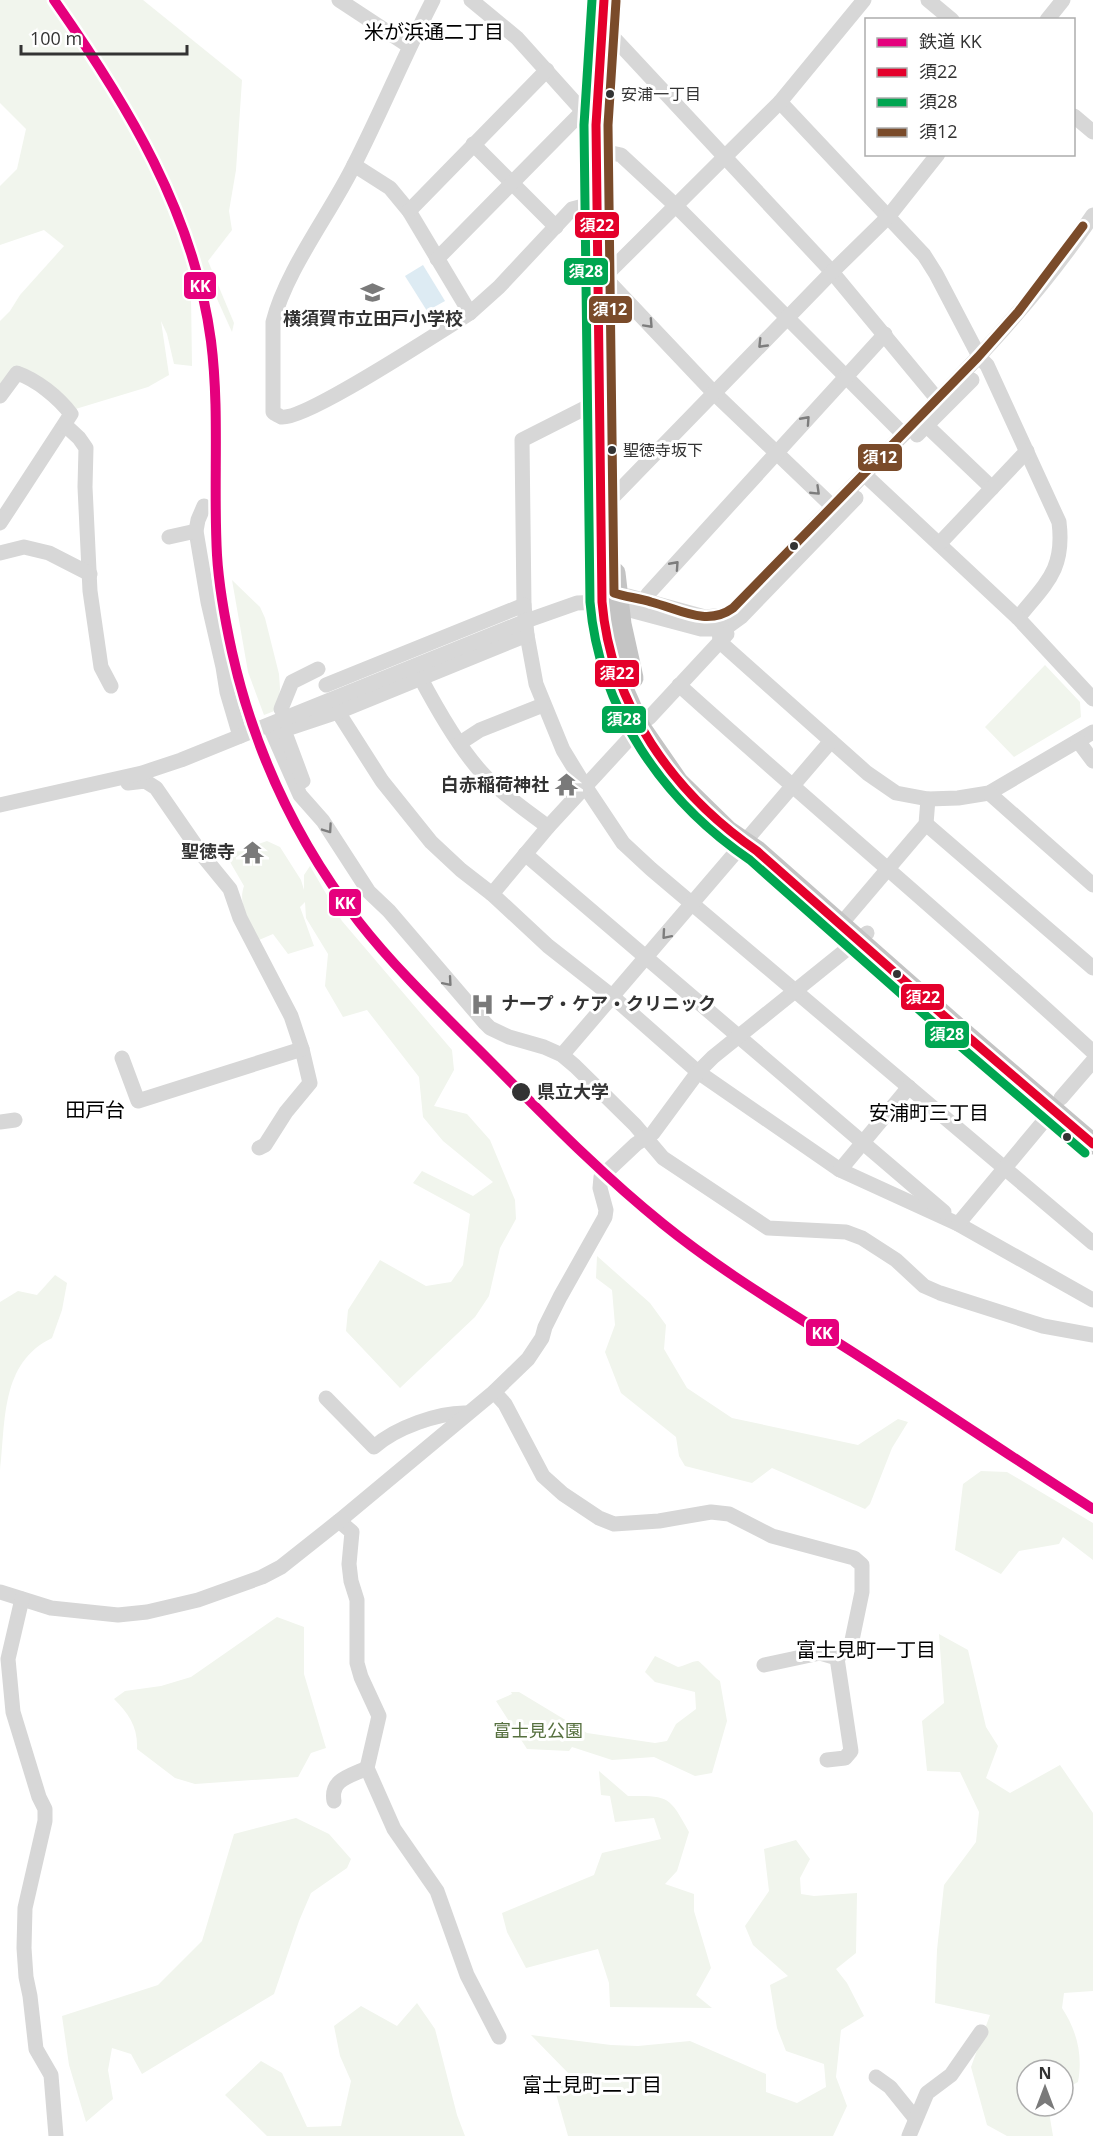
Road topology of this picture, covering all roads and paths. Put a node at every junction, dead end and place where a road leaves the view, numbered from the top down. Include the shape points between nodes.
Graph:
1 (339, 0) edge
2 (433, 0) edge
3 (471, 0) edge
4 (604, 0) edge
5 (616, 0) edge
6 (864, 0) edge
7 (928, 0) edge
8 (1063, 0) edge
9 (950, 18) edge
10 (1049, 18) edge
11 (608, 34) junction
12 (409, 46) junction
13 (548, 70) junction
14 (780, 102) junction
15 (1075, 117) edge
16 (589, 118) junction
17 (1093, 132) edge
18 (473, 144) junction
19 (607, 152) junction
20 (723, 156) junction
21 (936, 156) edge
22 (354, 165) junction
23 (511, 183) junction
24 (601, 201) junction
25 (675, 205) junction
26 (409, 211) junction
27 (1093, 215) edge
28 (888, 217) junction
29 (556, 227) junction
30 (1093, 233) edge
31 (437, 259) junction
32 (832, 272) junction
33 (608, 277) junction
34 (471, 313) junction
35 (788, 318) junction
36 (885, 334) junction
37 (983, 361) junction
38 (846, 375) junction
39 (714, 393) junction
40 (0, 396) edge
41 (599, 401) junction
42 (941, 404) junction
43 (64, 425) junction
44 (927, 426) junction
45 (903, 434) junction
46 (1027, 451) junction
47 (776, 452) junction
48 (868, 478) junction
49 (992, 488) junction
50 (614, 497) junction
51 (204, 506) dead end
52 (833, 507) junction
53 (0, 523) edge
54 (196, 531) junction
55 (169, 537) dead end
56 (939, 544) junction
57 (0, 554) edge
58 (90, 574) junction
59 (612, 602) junction
60 (524, 605) junction
61 (646, 606) junction
62 (1018, 618) junction
63 (526, 628) junction
64 (721, 628) junction
65 (318, 669) dead end
66 (420, 677) junction
67 (326, 685) dead end
68 (679, 685) junction
69 (111, 686) dead end
70 (1093, 699) edge
71 (543, 705) junction
72 (280, 709) dead end
73 (338, 712) junction
74 (644, 723) junction
75 (269, 725) junction
76 (1093, 732) edge
77 (240, 736) junction
78 (831, 741) junction
79 (1078, 741) junction
80 (460, 743) junction
81 (1093, 761) edge
82 (585, 786) junction
83 (792, 788) junction
84 (989, 793) junction
85 (927, 800) junction
86 (307, 804) junction
87 (0, 805) edge
88 (0, 813) edge
89 (926, 824) junction
90 (548, 827) junction
91 (749, 838) junction
92 (525, 854) junction
93 (888, 869) junction
94 (1093, 885) edge
95 (492, 894) junction
96 (693, 904) junction
97 (844, 920) junction
98 (863, 936) junction
99 (647, 958) junction
100 (1093, 968) edge
101 (796, 991) junction
102 (613, 997) junction
103 (738, 1036) junction
104 (302, 1049) junction
105 (1093, 1052) edge
106 (562, 1055) junction
107 (122, 1058) dead end
108 (1093, 1061) edge
109 (698, 1072) junction
110 (909, 1087) junction
111 (1058, 1104) junction
112 (1093, 1125) edge
113 (645, 1138) junction
114 (862, 1143) junction
115 (1093, 1144) edge
116 (259, 1148) dead end
117 (1005, 1168) junction
118 (840, 1170) junction
119 (958, 1224) junction
120 (1093, 1243) edge
121 (1093, 1300) edge
122 (1091, 1330) edge
123 (494, 1392) junction
124 (326, 1398) dead end
125 (467, 1413) junction
126 (339, 1521) junction
127 (0, 1592) edge
128 (22, 1599) junction
129 (837, 1658) junction
130 (764, 1665) dead end
131 (827, 1760) dead end
132 (367, 1768) junction
133 (334, 1801) dead end
134 (981, 2032) dead end
135 (499, 2037) dead end
136 (876, 2077) dead end
137 (915, 2118) junction
138 (56, 2136) edge
139 (909, 2136) edge

1 - 12 street
2 - 12 street
3 - 13 street
4 - 11 highway
5 - 11 highway
6 - 14 street
7 - 9 street
8 - 10 street
11 - 16 highway
11 - 19 highway
11 - 20 street
12 - 22 street
13 - 16 street
13 - 18 street
14 - 20 street
14 - 28 street
15 - 17 street
16 - 23 street
16 - 24 highway
18 - 23 street
18 - 26 street
19 - 24 highway
19 - 25 street via 621,154
20 - 25 street
20 - 32 street
21 - 28 street
22 - 26 street via 390,188
22 - 34 street via 276,308 273,412 280,417 320,405
23 - 29 street
23 - 31 street
24 - 29 street via 572,209
24 - 33 highway
24 - 41 highway
25 - 33 street
25 - 35 street
26 - 31 street
27 - 37 street
28 - 32 street
28 - 37 street via 924,255
29 - 34 street
30 - 37 street via 1027,320
31 - 34 street
32 - 35 street
32 - 36 street
33 -> 39 street
33 - 50 highway
35 - 38 street
35 -> 39 street
36 - 38 street
36 - 42 street
37 - 42 street
37 - 46 street
38 - 45 street
47 -> 38 street
39 - 47 street
39 - 50 street
40 - 43 street via 17,373 29,377 71,414
41 - 59 highway
41 - 60 street via 522,440
42 - 44 street
42 - 45 street
43 - 53 street
43 - 58 street via 86,448
44 - 48 street
44 - 49 street
45 - 48 street
46 - 49 street
46 - 62 street via 1059,522 1061,546 1054,571
47 -> 52 street
61 -> 47 street via 648,594
48 - 52 street
48 - 56 street
48 - 64 street via 741,617
49 - 56 street
50 - 59 highway
51 - 54 street
52 - 64 street via 735,608
54 - 55 street
54 - 77 street via 226,692
56 - 62 street
57 - 58 street via 24,547 49,553
58 - 69 street via 101,667
59 - 61 street
59 - 63 street via 577,603
59 - 74 highway
60 - 63 street
60 - 67 street
61 - 64 street via 705,617
61 - 64 street via 701,629
62 - 70 street
63 - 66 street
63 - 71 street
63 - 75 street
64 - 68 street
64 - 78 street
65 - 72 street via 292,682
66 - 73 street
66 - 80 street
68 - 74 street
68 - 83 street
71 - 80 street via 480,730
71 - 82 street
73 - 86 street via 284,730
73 - 95 street via 382,781 425,835
74 - 82 street
74 - 91 highway
75 - 77 street
75 - 86 street
76 - 79 street
77 - 87 street via 142,772
78 - 83 street
78 - 85 street via 896,793
79 - 81 street
79 - 84 street
80 - 90 street via 485,776
82 - 90 street
82 - 96 street via 623,843
83 - 91 street
83 - 93 street
84 - 85 street
84 - 94 street
85 - 89 street
86 -> 106 street via 323,821 369,892 484,1023 509,1037
88 - 104 street via 121,784 145,781 156,788 230,889 240,918 291,1016
89 - 93 street
89 - 100 street
90 - 92 street
91 - 96 street
91 - 97 highway
92 - 95 street
92 - 99 street
93 - 97 street
93 - 105 street
95 - 102 street via 548,946
96 -> 99 street
96 - 101 street
97 - 98 highway
98 - 101 street
98 - 111 highway via 975,1027
99 - 102 street
99 - 103 street
101 - 103 street
101 - 110 street
102 - 106 street
102 - 109 street
103 - 109 street
103 - 114 street
104 - 107 street via 138,1101
104 - 116 street via 310,1083 266,1145
106 - 113 street
108 - 111 street
109 - 113 street via 653,1133
109 - 118 street
110 - 114 street
110 - 117 street
111 - 112 highway
111 - 115 highway
111 - 117 street
113 - 122 street via 677,1168 768,1228 846,1232 896,1260 924,1286 940,1293 1043,1326
113 - 123 street via 601,1177 606,1210 602,1223 560,1296 535,1350
114 - 118 street
114 - 119 street
117 - 119 street
117 - 120 street
118 - 119 street
119 - 121 street
123 - 125 street
123 - 129 street via 505,1404 543,1476 599,1518 614,1524 711,1512 729,1514 772,1536 854,1558 862,1565 862,1592 851,1645
124 - 125 street via 374,1447 412,1425
125 - 126 street
126 - 128 street via 280,1567 198,1600 118,1615 51,1608
126 - 132 street via 352,1532 349,1564 357,1600 357,1663 379,1716
127 - 128 street
128 - 138 street via 9,1659 13,1712 45,1809 25,1908 24,1948 36,2049 51,2074
129 - 130 street via 820,1653
129 - 131 street via 841,1732 850,1751 845,1758
132 - 133 street via 340,1780 332,1792
132 - 135 street via 394,1830 437,1891 467,1975
134 - 137 street via 951,2075 927,2093
136 - 137 street via 890,2087
137 - 139 street

